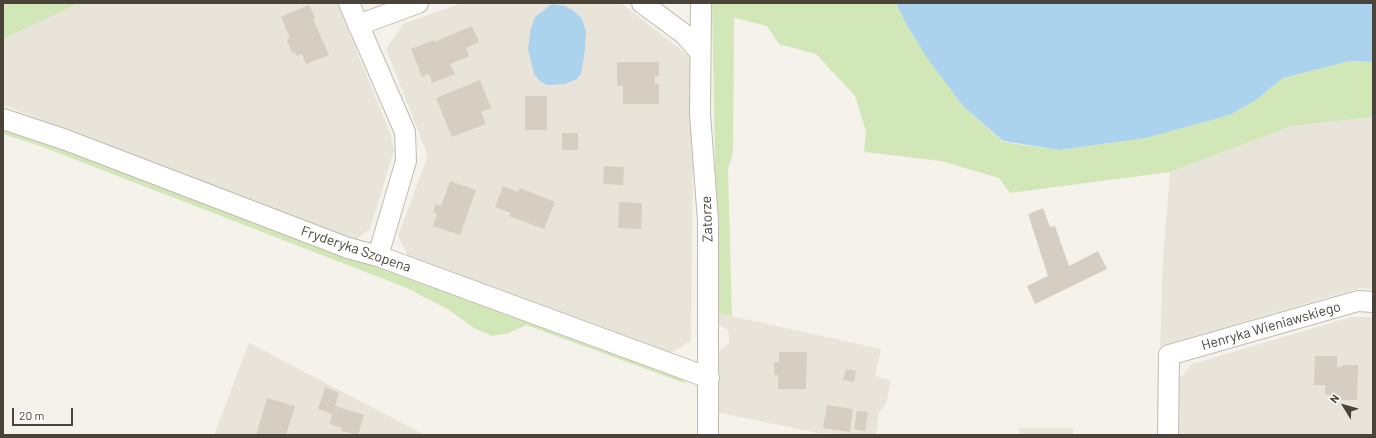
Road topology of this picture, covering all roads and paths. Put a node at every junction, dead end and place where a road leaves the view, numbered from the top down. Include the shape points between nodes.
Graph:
1 (349, 3) edge
2 (418, 3) edge
3 (642, 3) edge
4 (701, 3) edge
5 (358, 25) junction
6 (700, 52) junction
7 (3, 118) edge
8 (378, 256) junction
9 (1373, 302) edge
10 (709, 378) junction
11 (708, 435) edge
12 (1168, 435) edge

1 - 5 street
2 - 5 street
3 - 6 street via 684,34
4 - 6 street, Zatorze
5 - 8 street via 404,132 406,161
6 - 10 street, Zatorze via 700,114 708,220
7 - 8 street, Fryderyka Szopena via 348,248
8 - 10 street, Fryderyka Szopena
9 - 12 street, Henryka Wieniawskiego via 1358,301 1169,355
10 - 11 street, Zatorze

